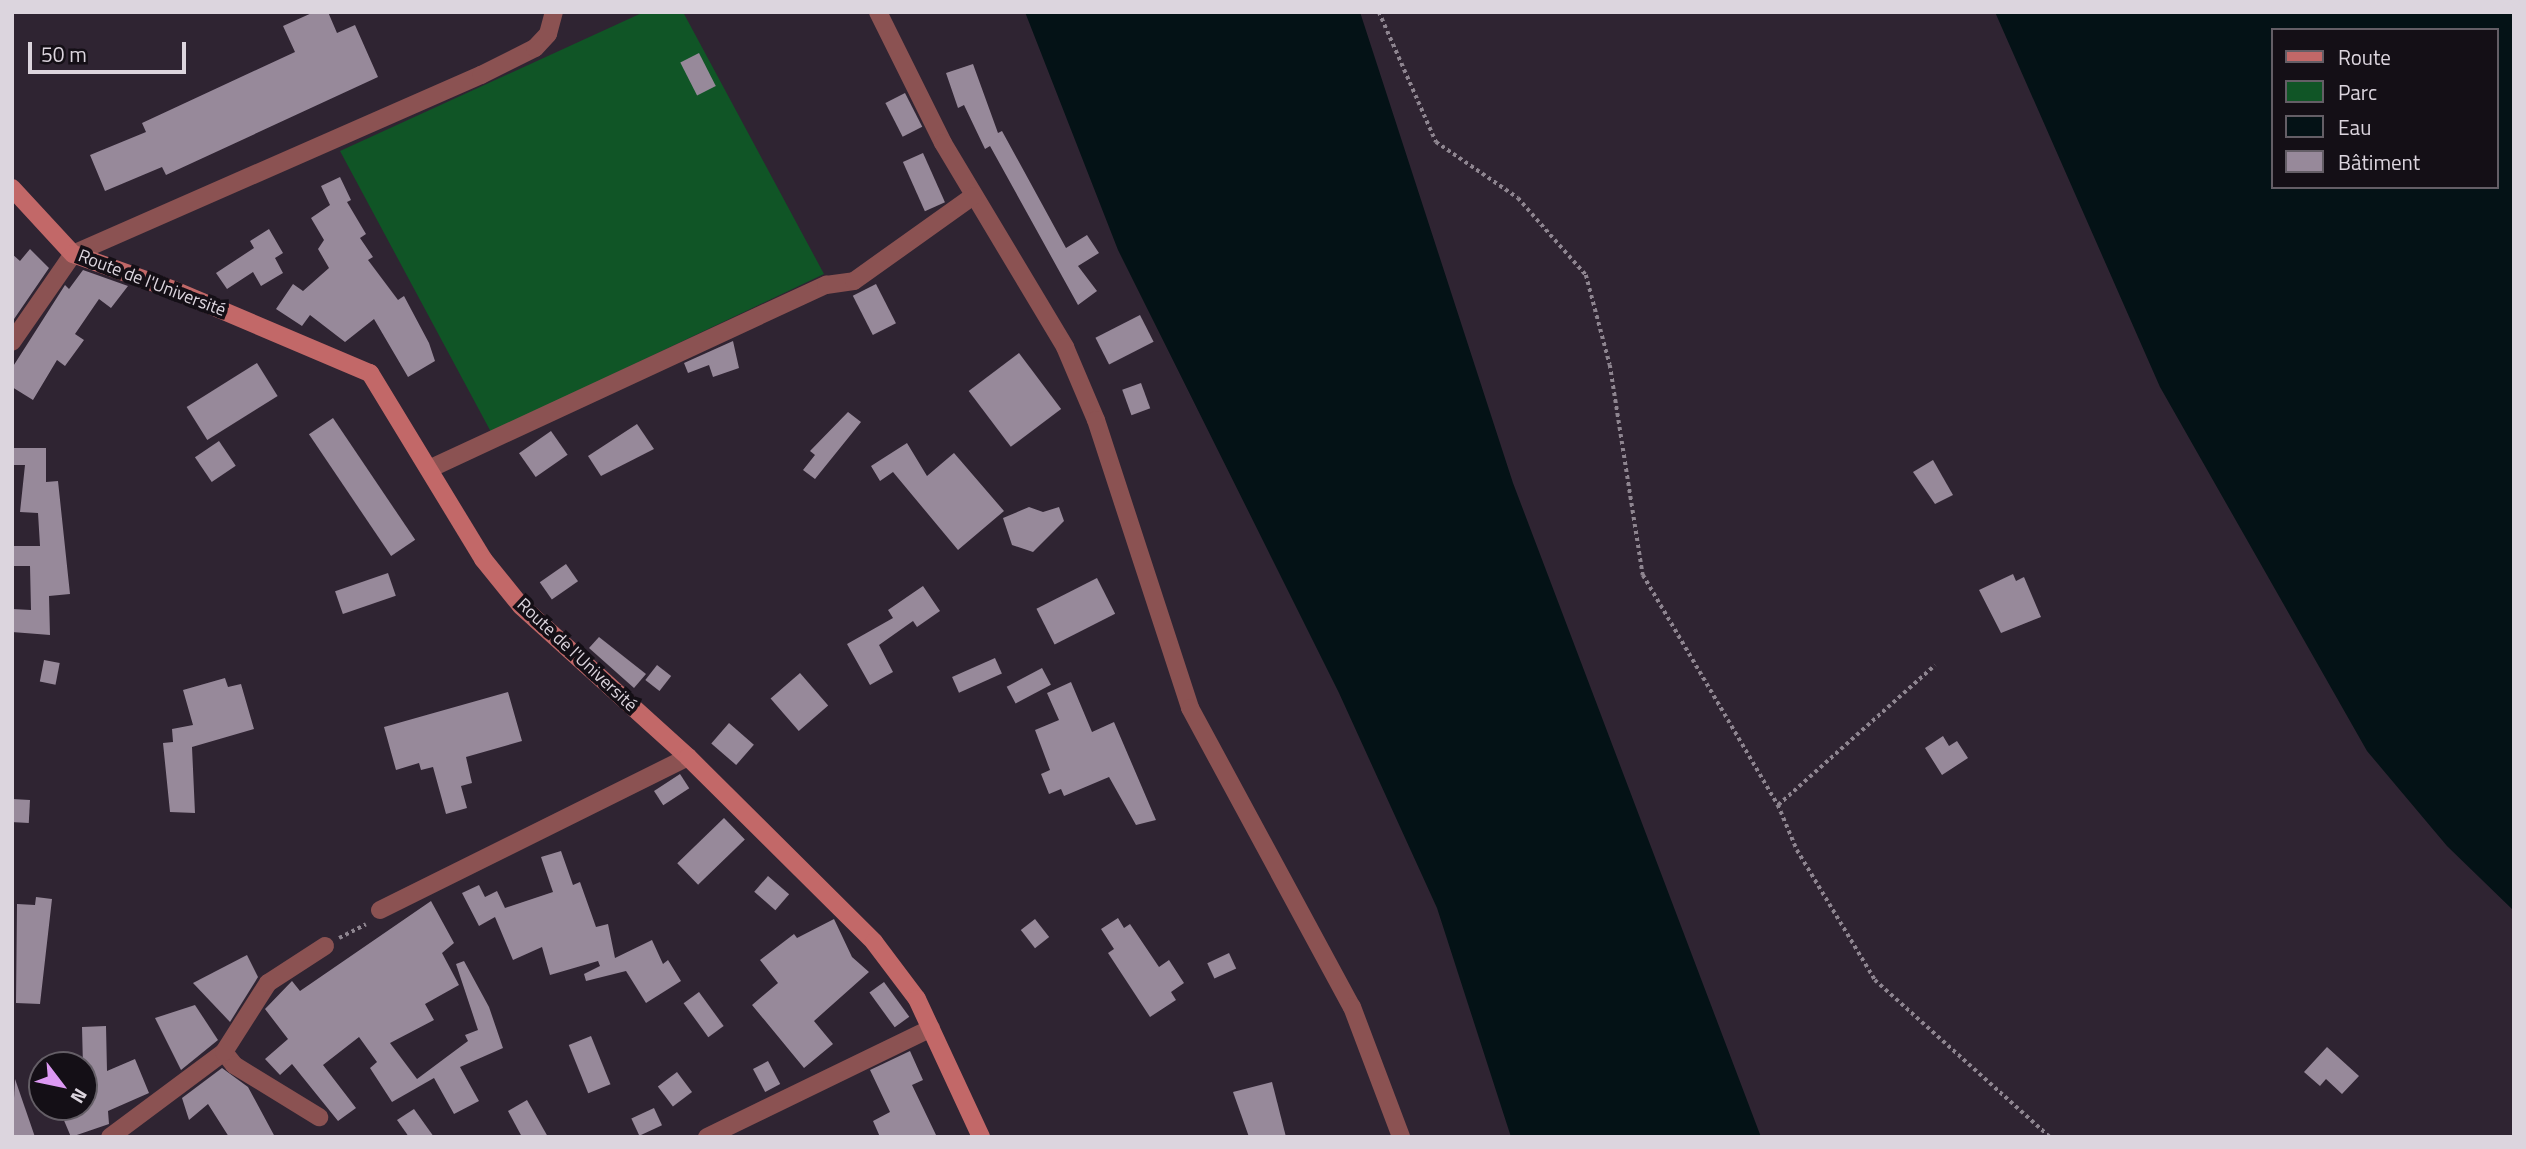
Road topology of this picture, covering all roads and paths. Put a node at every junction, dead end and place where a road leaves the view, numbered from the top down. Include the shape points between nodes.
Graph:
1 (554, 12) edge
2 (878, 12) edge
3 (1379, 12) edge
4 (12, 188) edge
5 (973, 195) junction
6 (73, 254) junction
7 (12, 342) edge
8 (429, 469) junction
9 (1935, 665) dead end
10 (688, 757) junction
11 (1778, 805) junction
12 (380, 910) joint
13 (325, 946) joint
14 (932, 1028) junction
15 (224, 1052) junction
16 (319, 1116) dead end
17 (110, 1137) edge
18 (707, 1137) edge
19 (981, 1137) edge
20 (1401, 1137) edge
21 (2049, 1137) edge

1 - 6 street via 548,34 535,48
2 - 5 street
3 - 11 path via 1436,142 1518,198 1586,275 1610,365 1643,575
4 - 6 street, Route de l'Université
5 - 8 street via 854,281 826,285
5 - 20 street via 1065,347 1096,420 1190,708 1352,1007
6 - 7 street
6 - 8 street, Route de l'Université via 222,309 370,373
8 - 10 street, Route de l'Université via 483,559 521,606
9 - 11 path
10 - 12 street
10 - 14 street, Route de l'Université via 874,942
11 - 21 path via 1797,850 1875,980
12 - 13 path
13 - 15 street via 268,983
14 - 18 street
14 - 19 street, Route de l'Université
15 - 16 street via 234,1065
15 - 17 street

